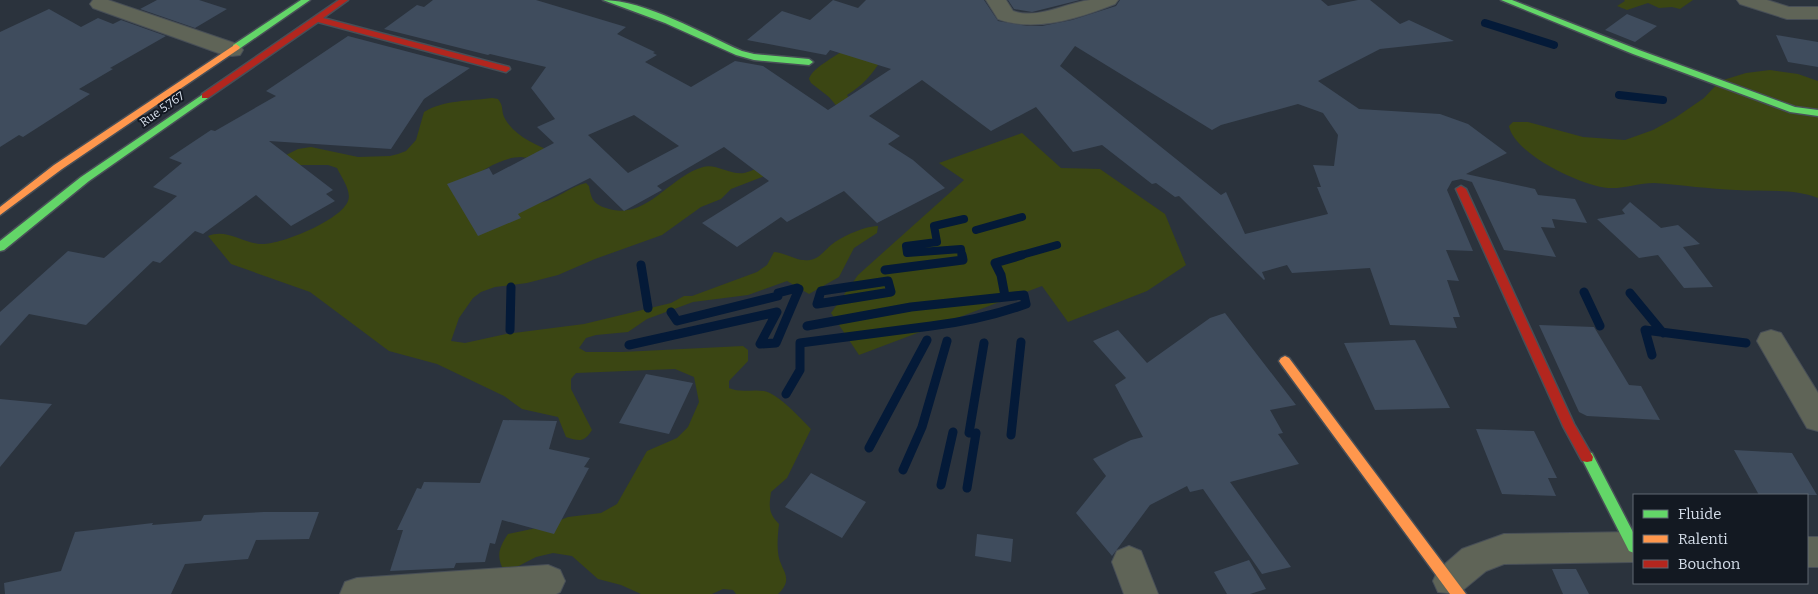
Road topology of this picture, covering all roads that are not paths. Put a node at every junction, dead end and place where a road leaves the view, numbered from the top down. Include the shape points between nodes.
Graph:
1 (306, 0) edge
2 (344, 0) edge
3 (607, 0) edge
4 (996, 0) edge
5 (1108, 0) edge
6 (1505, 0) edge
7 (1748, 0) edge
8 (100, 4) dead end
9 (1818, 13) edge
10 (316, 19) junction
11 (232, 50) junction
12 (809, 62) dead end
13 (506, 69) dead end
14 (1818, 113) edge
15 (1461, 189) dead end
16 (0, 212) edge
17 (0, 247) edge
18 (1771, 341) dead end
19 (1285, 361) dead end
20 (1818, 419) edge
21 (1633, 545) edge
22 (1633, 547) edge
23 (1130, 562) dead end
24 (548, 581) dead end
25 (1455, 587) edge
26 (357, 594) edge
27 (1141, 594) edge

1 - 11 main road
2 - 10 main road, Rue 5.767
3 - 12 main road via 668,21 739,53
4 - 5 street via 1005,16 1025,21 1091,7
6 - 14 main road via 1793,110
7 - 9 street via 1787,13
8 - 11 street
10 - 13 main road
10 - 17 main road, Rue 5.767 via 85,179
11 - 16 main road via 58,167
15 - 21 main road via 1569,426
18 - 20 street
19 - 25 main road
22 - 25 street via 1504,549 1474,560
23 - 27 street
24 - 26 street

